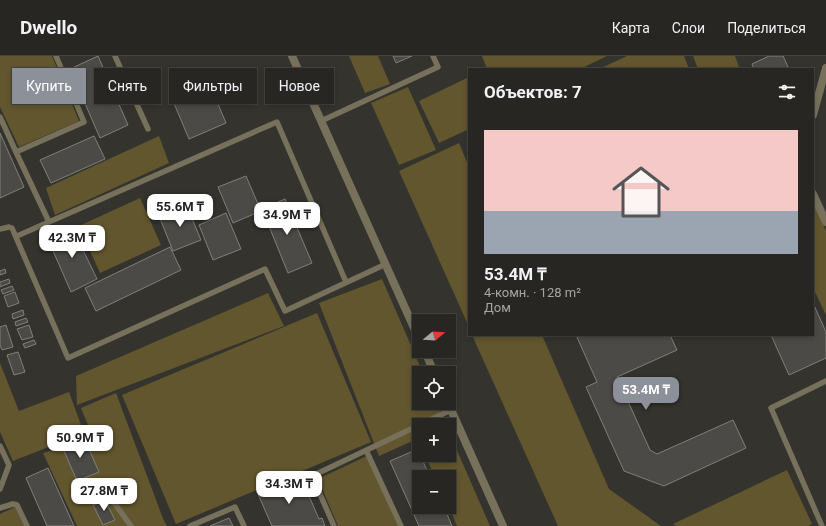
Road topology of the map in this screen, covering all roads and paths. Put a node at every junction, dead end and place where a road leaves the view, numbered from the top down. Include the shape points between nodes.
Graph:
1 (56, 56) edge
2 (115, 56) edge
3 (292, 56) edge
4 (433, 56) edge
5 (826, 68) edge
6 (814, 112) edge
7 (0, 117) edge
8 (321, 121) junction
9 (148, 129) dead end
10 (16, 152) junction
11 (814, 196) edge
12 (49, 222) junction
13 (826, 222) edge
14 (0, 229) edge
15 (16, 236) junction
16 (386, 264) junction
17 (346, 282) junction
18 (412, 323) edge
19 (826, 381) edge
20 (441, 410) edge
21 (451, 410) edge
22 (0, 446) edge
23 (366, 450) junction
24 (99, 482) dead end
25 (0, 489) edge
26 (0, 508) edge
27 (28, 526) edge
28 (131, 526) edge
29 (190, 526) edge
30 (244, 526) edge
31 (334, 526) edge
32 (401, 526) edge
33 (503, 526) edge
34 (822, 526) edge

1 - 10 lane via 84,122
2 - 9 lane
3 - 8 street
4 - 8 lane via 438,67
5 - 6 street
7 - 10 lane
8 - 16 street
10 - 12 lane
11 - 13 street
12 - 15 lane
12 - 17 lane via 276,122
14 - 15 lane via 12,228
15 - 17 lane via 68,358 266,269 285,310
16 - 17 lane
16 - 18 street
19 - 34 lane via 771,408
20 - 23 lane
21 - 33 street
22 - 25 lane via 9,465
23 - 31 lane via 312,476
23 - 32 lane
24 - 28 lane
26 - 27 lane via 17,505
29 - 30 lane via 235,506

